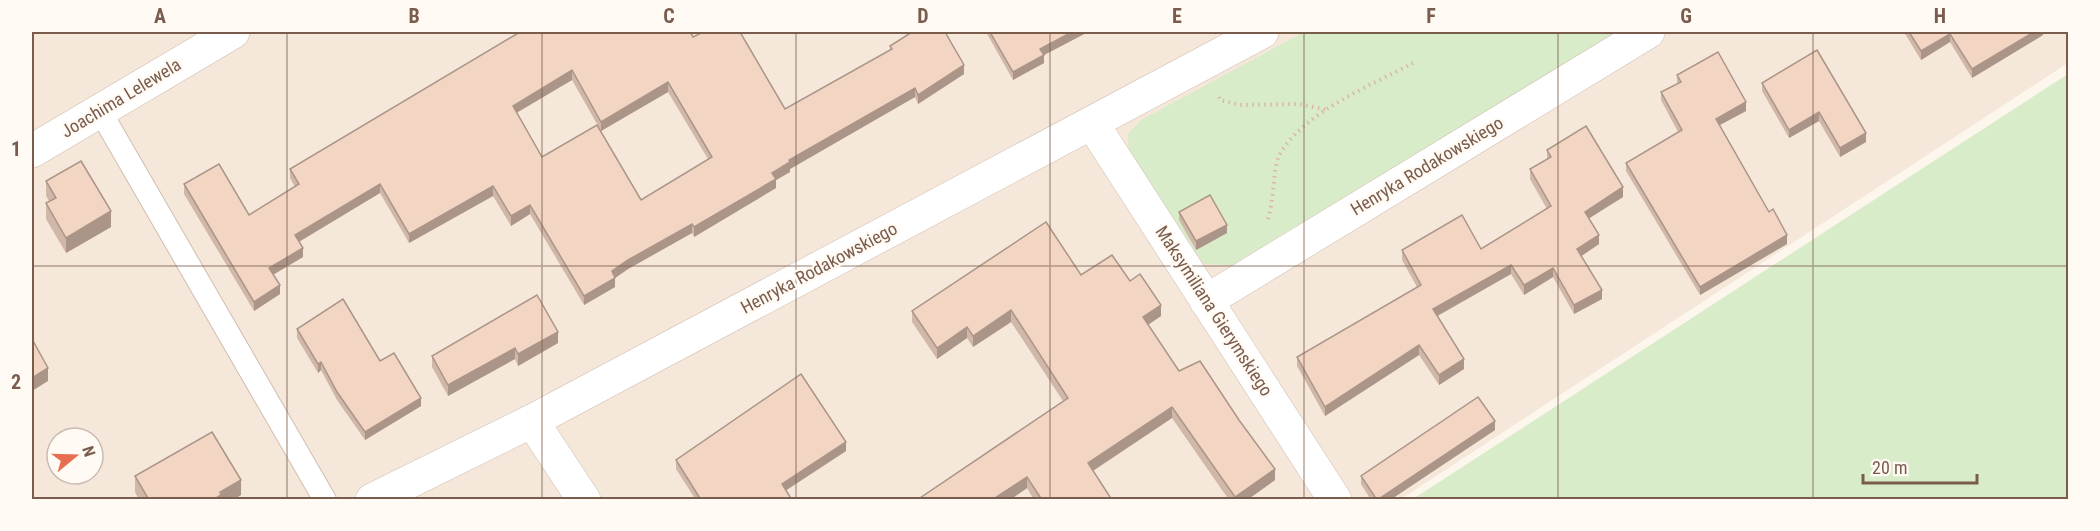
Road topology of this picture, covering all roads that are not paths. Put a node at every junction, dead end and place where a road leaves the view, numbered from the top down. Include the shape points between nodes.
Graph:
1 (1262, 32) edge
2 (1648, 32) edge
3 (215, 36) edge
4 (100, 111) junction
5 (1092, 123) junction
6 (32, 151) edge
7 (1206, 301) junction
8 (532, 421) junction
9 (325, 500) edge
10 (372, 500) edge
11 (584, 500) edge
12 (1335, 500) edge

1 - 5 street, Henryka Rodakowskiego
2 - 7 street, Henryka Rodakowskiego
3 - 4 street, Joachima Lelewela
4 - 6 street, Joachima Lelewela
4 - 9 lane
5 - 7 street, Maksymiliana Gierymskiego
5 - 8 street, Henryka Rodakowskiego
7 - 12 street, Maksymiliana Gierymskiego
8 - 10 street, Henryka Rodakowskiego
8 - 11 street

